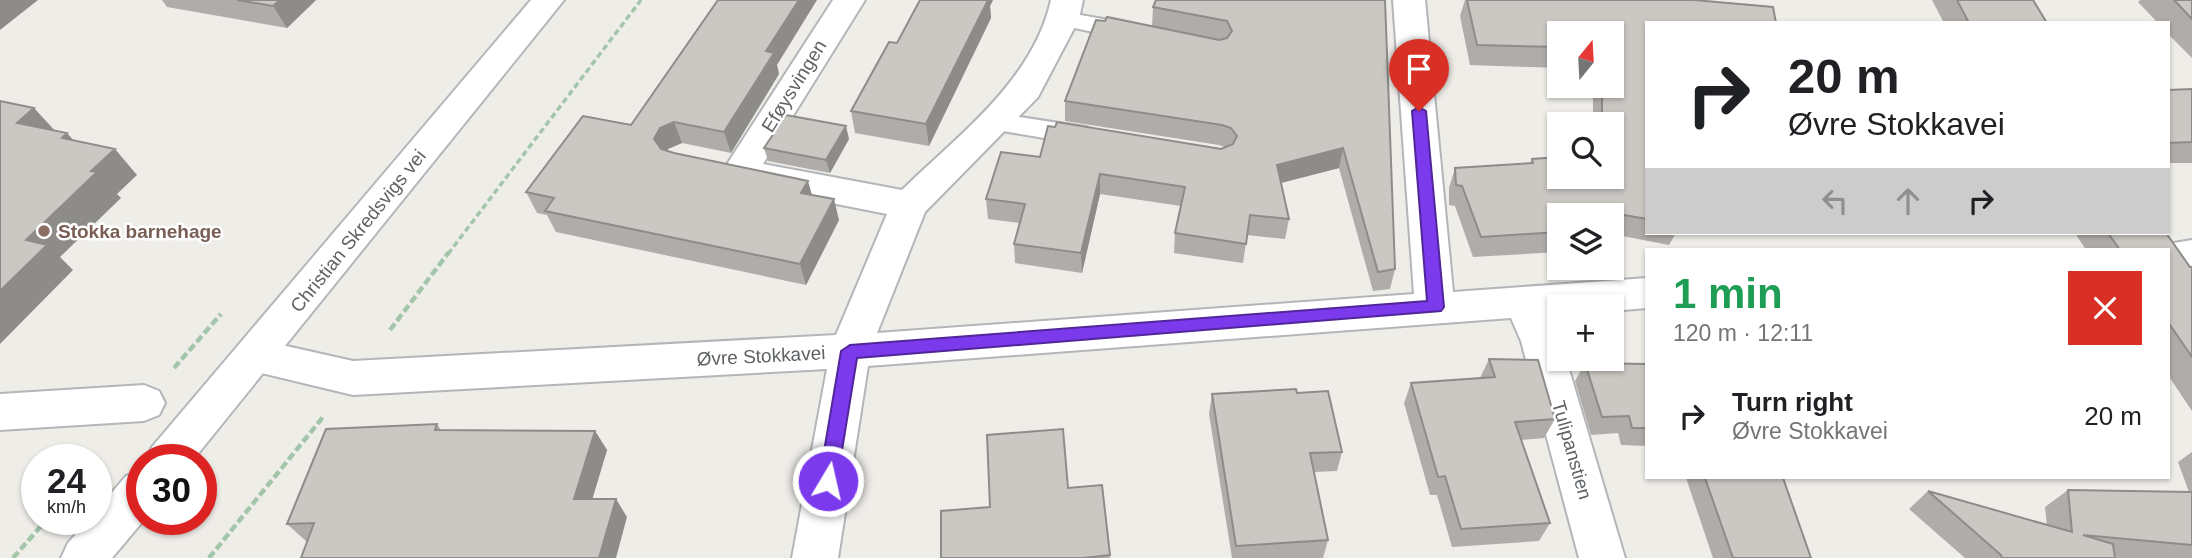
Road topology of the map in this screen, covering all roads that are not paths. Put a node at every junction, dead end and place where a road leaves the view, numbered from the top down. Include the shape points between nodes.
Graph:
1 (548, 0) edge
2 (849, 0) edge
3 (1409, 0) edge
4 (1065, 10) edge
5 (1159, 37) edge
6 (994, 122) junction
7 (1113, 141) edge
8 (706, 164) edge
9 (740, 172) junction
10 (909, 205) junction
11 (2192, 254) edge
12 (2170, 256) edge
13 (1645, 293) edge
14 (1524, 303) junction
15 (1436, 307) junction
16 (850, 351) junction
17 (255, 356) junction
18 (144, 403) dead end
19 (0, 412) edge
20 (180, 444) edge
21 (126, 508) edge
22 (84, 558) edge
23 (815, 558) edge
24 (1602, 558) edge

1 - 17 street, Christian Skredsvigs vei
2 - 9 street, Eføysvingen
3 - 15 street
4 - 5 lane
4 - 6 street via 1026,89
6 - 7 lane
6 - 10 street
8 - 9 street
9 - 10 street
10 - 16 street
11 - 12 street
13 - 14 street, Øvre Stokkavei
14 - 15 street, Øvre Stokkavei
14 - 24 street, Tulipanstien via 1541,341
15 - 16 street, Øvre Stokkavei
16 - 17 street, Øvre Stokkavei via 354,378
16 - 23 street
17 - 20 street, Christian Skredsvigs vei
18 - 19 street
21 - 22 street

